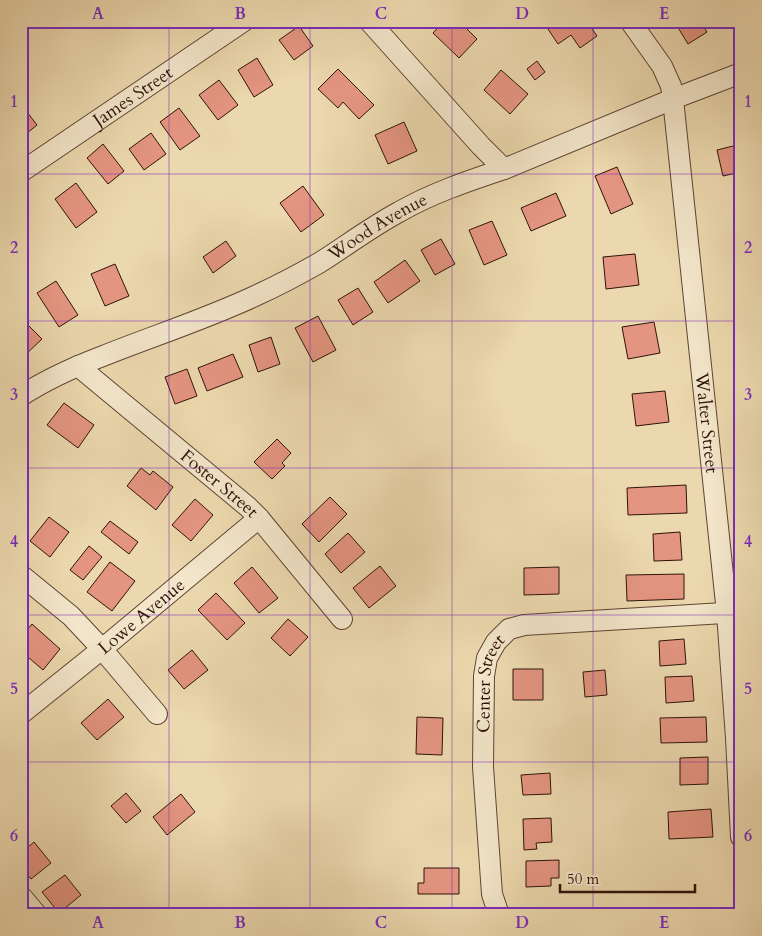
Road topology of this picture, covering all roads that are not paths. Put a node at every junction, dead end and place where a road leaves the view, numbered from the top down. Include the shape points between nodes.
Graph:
1 (244, 21) edge
2 (369, 21) edge
3 (630, 21) edge
4 (741, 72) edge
5 (673, 98) junction
6 (504, 169) junction
7 (21, 172) edge
8 (78, 366) junction
9 (21, 396) edge
10 (259, 518) junction
11 (21, 575) edge
12 (734, 612) edge
13 (342, 619) dead end
14 (102, 649) junction
15 (21, 714) edge
16 (157, 714) dead end
17 (741, 837) edge
18 (21, 896) edge
19 (37, 915) edge
20 (499, 915) edge

1 - 7 street, James Street
2 - 6 street
3 - 5 street, Walter Street via 662,66
4 - 5 street, Wood Avenue
5 - 6 street, Wood Avenue
5 - 12 street, Walter Street
6 - 8 street, Wood Avenue via 422,200 319,262 254,296
8 - 9 street, Wood Avenue
8 - 10 street, Foster Street
10 - 13 street, Foster Street
10 - 14 street, Lowe Avenue
11 - 14 street via 71,616
12 - 17 street, Walter Street
12 - 20 street, Center Street via 524,625 509,629 496,642 487,658 484,676 483,767 492,894
14 - 15 street, Lowe Avenue
14 - 16 street
18 - 19 street

